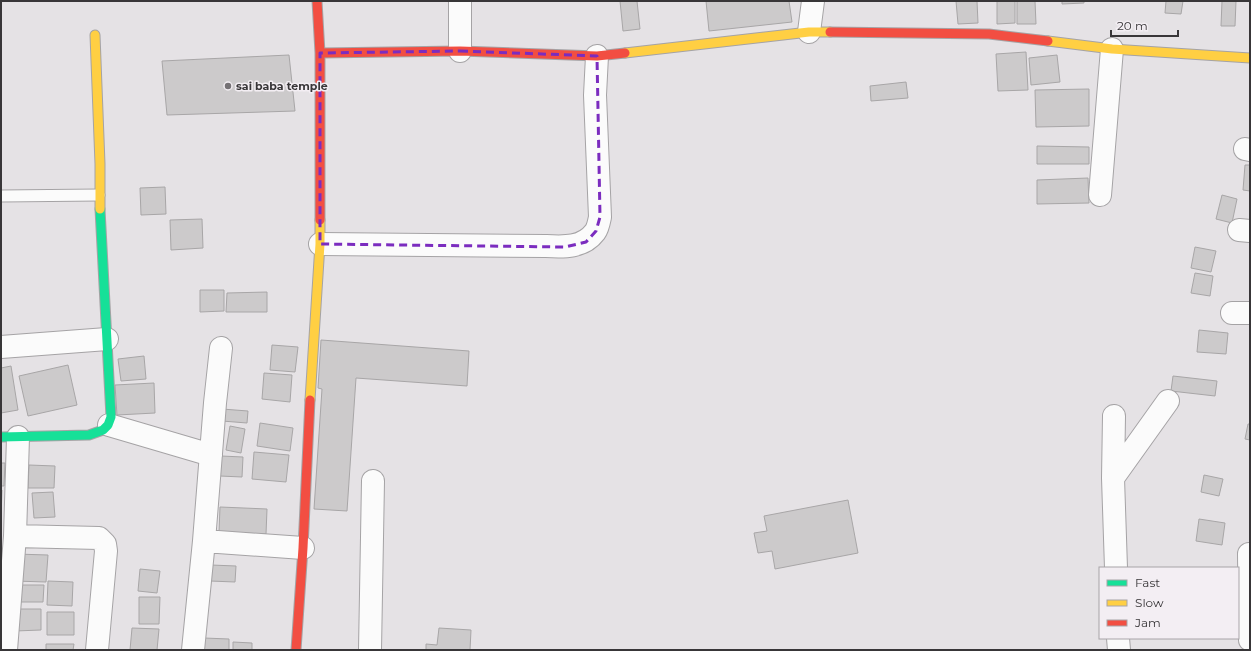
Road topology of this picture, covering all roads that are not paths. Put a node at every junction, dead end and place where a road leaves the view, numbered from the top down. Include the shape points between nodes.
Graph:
1 (317, 1) edge
2 (460, 1) edge
3 (813, 1) edge
4 (809, 32) junction
5 (95, 35) dead end
6 (1112, 49) junction
7 (460, 51) junction
8 (320, 54) junction
9 (597, 56) junction
10 (1250, 58) edge
11 (99, 195) junction
12 (1100, 195) dead end
13 (1, 196) edge
14 (320, 244) junction
15 (107, 339) junction
16 (1, 347) edge
17 (221, 348) dead end
18 (1168, 401) dead end
19 (1114, 416) dead end
20 (109, 425) junction
21 (9, 437) edge
22 (211, 455) junction
23 (1113, 478) junction
24 (373, 481) dead end
25 (15, 536) junction
26 (204, 541) junction
27 (303, 548) junction
28 (1250, 553) edge
29 (1116, 567) edge
30 (1118, 639) edge
31 (1250, 640) edge
32 (6, 650) edge
33 (97, 650) edge
34 (192, 650) edge
35 (296, 650) edge
36 (370, 650) edge
37 (1119, 650) edge

1 - 8 street
2 - 7 street
3 - 4 street
4 - 6 street via 989,34
4 - 9 street
5 - 11 street
6 - 10 street
6 - 12 street
7 - 8 street
7 - 9 street
8 - 14 street
9 - 14 street via 595,95 600,217 596,231 586,242 565,247
11 - 13 lane
11 - 15 street
14 - 27 street
15 - 16 street
15 - 20 street via 111,417
17 - 22 street
18 - 23 street
19 - 23 street
20 - 21 street via 102,432 90,436
20 - 22 street
21 - 25 street
22 - 26 street
23 - 29 street
24 - 36 street
25 - 32 street
25 - 33 street via 98,538 105,544
26 - 27 street
26 - 34 street
27 - 35 street
28 - 31 street
30 - 37 street

